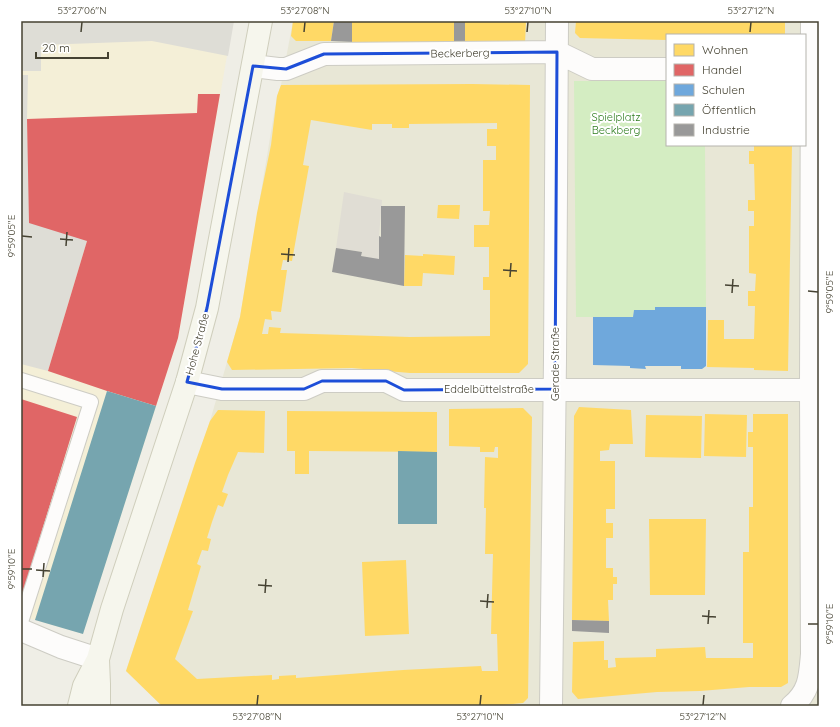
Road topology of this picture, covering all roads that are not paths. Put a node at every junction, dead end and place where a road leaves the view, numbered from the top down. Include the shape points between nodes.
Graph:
1 (261, 21) edge
2 (557, 21) edge
3 (812, 21) edge
4 (557, 52) junction
5 (812, 62) edge
6 (253, 66) junction
7 (666, 69) edge
8 (21, 380) edge
9 (187, 382) junction
10 (555, 389) junction
11 (815, 390) edge
12 (21, 622) edge
13 (21, 630) edge
14 (98, 659) junction
15 (804, 702) edge
16 (79, 706) edge
17 (99, 706) edge
18 (551, 706) edge

1 - 6 street, Hohe Straße
2 - 4 street, Gerade Straße
3 - 5 street
4 - 6 street, Beckerberg via 324,54 286,69
4 - 7 street, Beckerberg via 592,69
4 - 10 street, Gerade Straße
5 - 11 street
6 - 9 street, Hohe Straße via 207,308
8 - 12 lane via 91,402
9 - 10 street, Eddelbüttelstraße via 222,389 304,389 322,381 386,381 404,390
9 - 14 street, Hohe Straße
10 - 11 street, Eddelbüttelstraße
10 - 18 street, Gerade Straße
11 - 15 street via 812,654
13 - 14 street
14 - 16 street, Hohe Straße via 84,686
14 - 17 street, Hohe Straße

